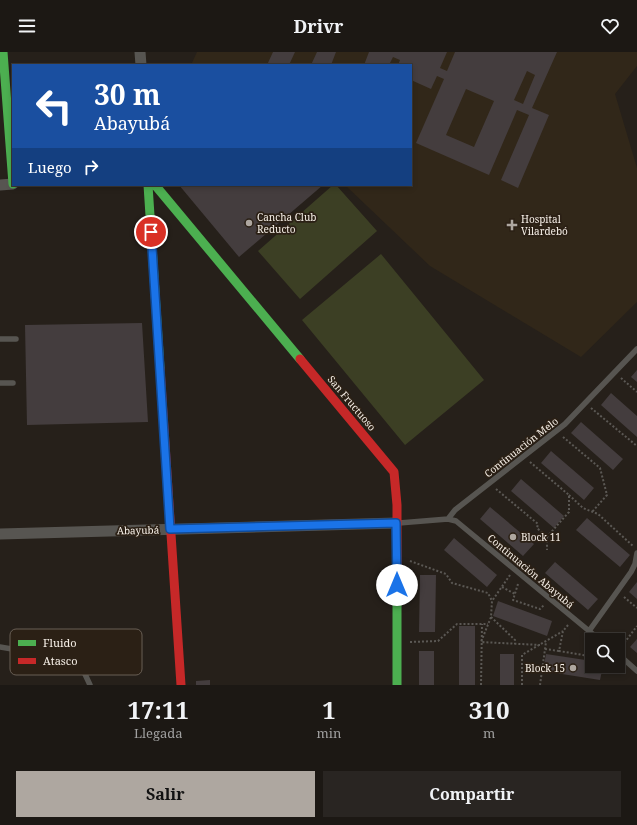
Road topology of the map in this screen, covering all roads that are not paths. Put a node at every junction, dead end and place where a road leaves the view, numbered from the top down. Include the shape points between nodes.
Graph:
1 (3, 52) edge
2 (140, 52) edge
3 (141, 64) edge
4 (12, 171) edge
5 (0, 184) edge
6 (12, 184) edge
7 (148, 186) edge
8 (156, 186) edge
9 (0, 339) edge
10 (16, 339) dead end
11 (637, 349) edge
12 (0, 383) edge
13 (13, 383) dead end
14 (448, 519) junction
15 (396, 523) junction
16 (170, 529) junction
17 (0, 534) edge
18 (637, 553) edge
19 (589, 631) junction
20 (591, 633) edge
21 (0, 647) edge
22 (10, 649) edge
23 (625, 660) edge
24 (637, 671) edge
25 (85, 675) edge
26 (90, 685) edge
27 (181, 685) edge
28 (397, 685) edge

1 - 4 street
2 - 3 street
5 - 6 street
7 - 16 street
8 - 15 street, San Fructuoso via 394,472
9 - 10 lane
11 - 14 lane, Continuación Melo via 565,424 455,510
12 - 13 lane
14 - 15 lane
14 - 19 lane, Continuación Abayubá via 456,521
15 - 16 street, Abayubá
15 - 28 street, San Fructuoso
16 - 17 street, Abayubá
16 - 27 street
18 - 19 lane via 631,572
19 - 20 lane, Continuación Abayubá
21 - 22 lane
23 - 24 lane
25 - 26 lane

